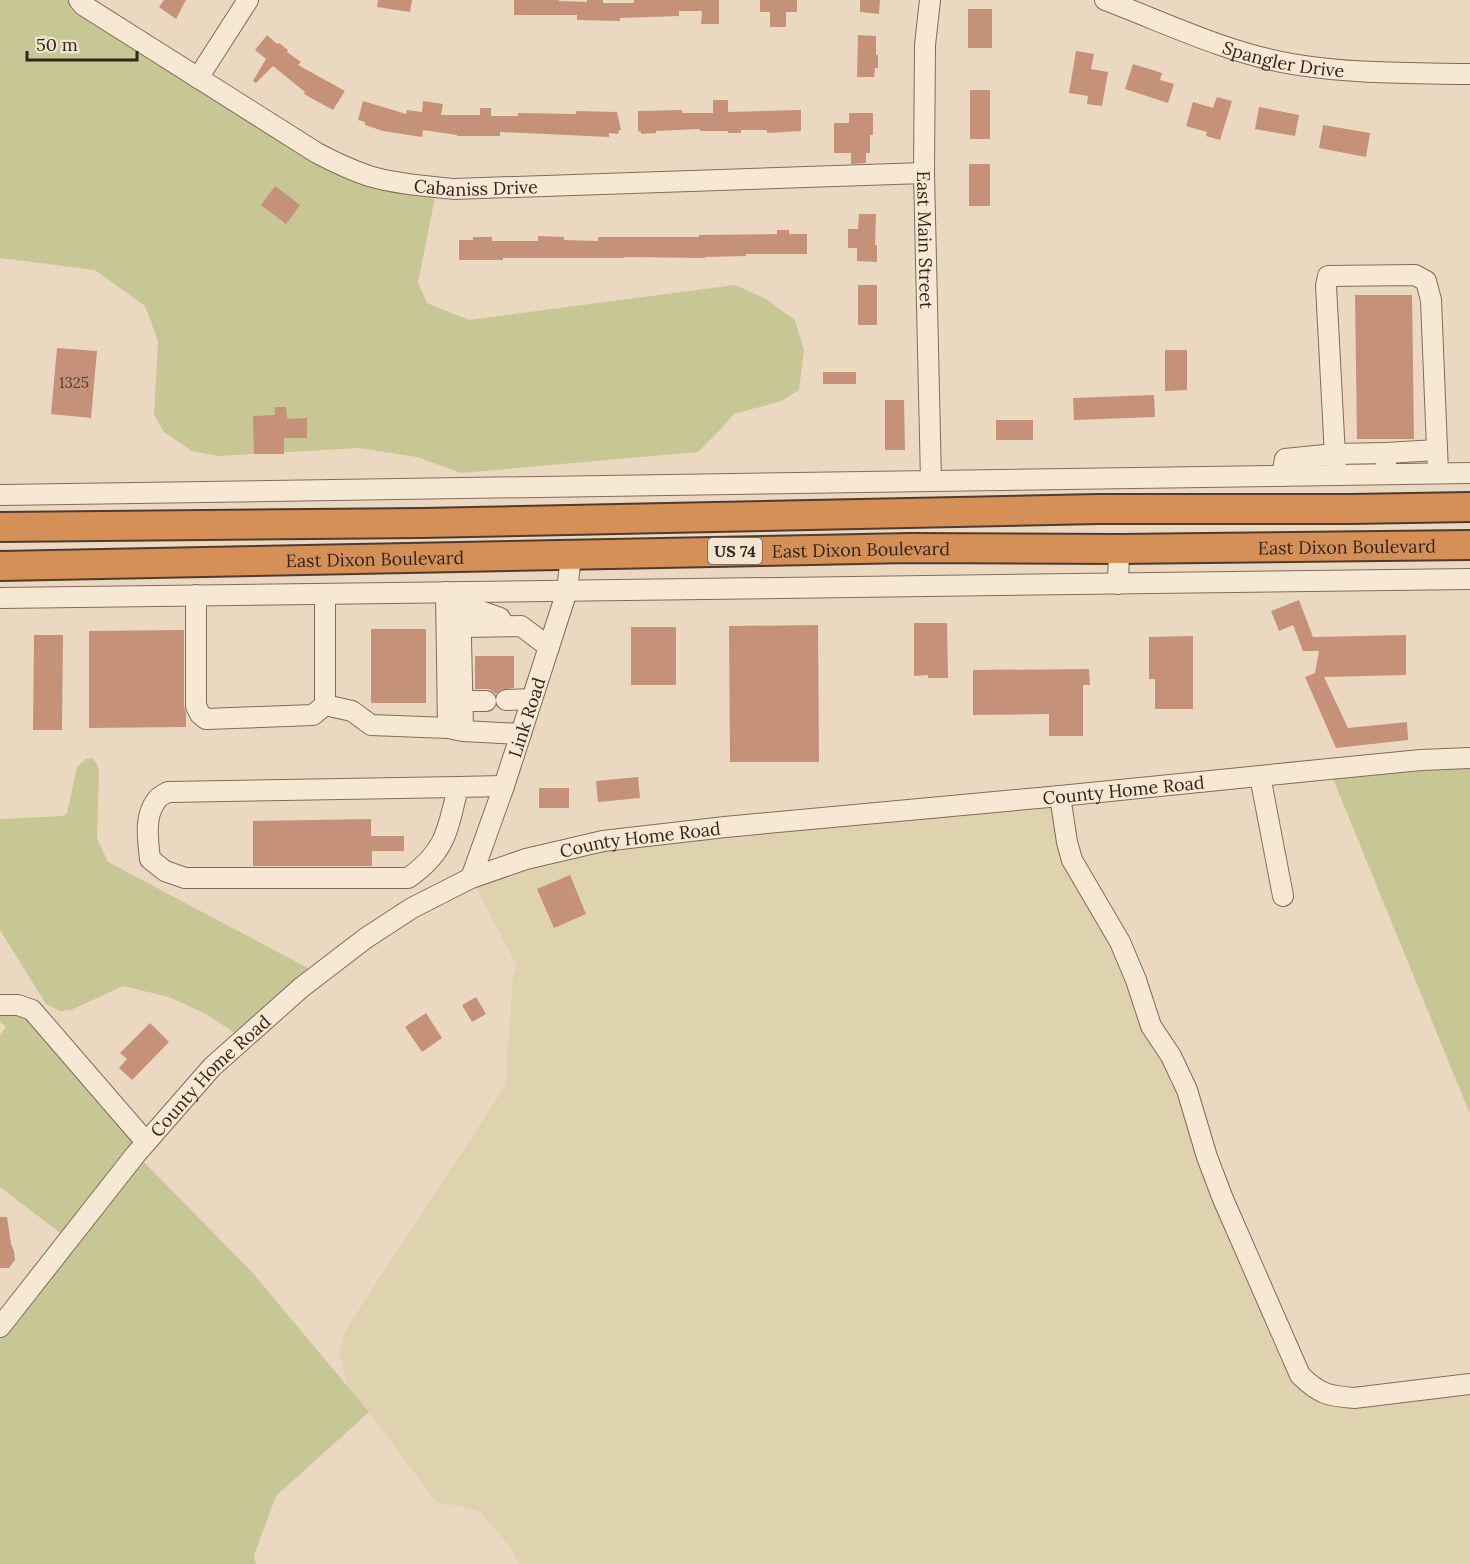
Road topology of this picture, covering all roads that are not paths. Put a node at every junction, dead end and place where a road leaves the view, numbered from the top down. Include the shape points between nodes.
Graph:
1 (79, 0) edge
2 (248, 0) edge
3 (930, 0) edge
4 (1105, 0) edge
5 (1470, 74) edge
6 (198, 78) junction
7 (924, 173) junction
8 (1437, 450) junction
9 (1386, 453) junction
10 (1335, 454) junction
11 (1438, 473) junction
12 (1470, 473) edge
13 (1387, 474) junction
14 (1336, 475) junction
15 (1282, 476) junction
16 (1098, 478) junction
17 (932, 481) junction
18 (0, 495) edge
19 (1470, 507) edge
20 (1098, 509) junction
21 (1351, 509) junction
22 (181, 525) junction
23 (0, 527) edge
24 (1470, 545) edge
25 (0, 546) edge
26 (876, 549) junction
27 (1119, 549) junction
28 (571, 555) junction
29 (0, 566) edge
30 (1470, 579) edge
31 (1118, 584) junction
32 (567, 591) junction
33 (326, 594) junction
34 (196, 596) junction
35 (0, 598) edge
36 (457, 606) junction
37 (549, 647) junction
38 (532, 699) junction
39 (506, 700) dead end
40 (463, 701) junction
41 (486, 701) dead end
42 (326, 705) junction
43 (456, 729) junction
44 (521, 734) junction
45 (1470, 758) edge
46 (1260, 776) junction
47 (504, 786) junction
48 (458, 787) junction
49 (1060, 796) junction
50 (408, 878) junction
51 (471, 878) junction
52 (1283, 896) dead end
53 (412, 908) junction
54 (0, 1005) edge
55 (146, 1142) junction
56 (0, 1327) edge
57 (1470, 1384) edge

1 - 6 street, Cabaniss Drive
2 - 6 street
3 - 7 street, East Main Street via 925,45
4 - 5 street, Spangler Drive via 1245,53 1290,64 1371,73
6 - 7 street, Cabaniss Drive via 339,164 371,176 422,186 454,189
7 - 17 street, East Main Street
8 - 9 street
8 - 10 street via 1431,300 1426,281 1415,275 1328,276
8 - 11 street
9 - 10 street
9 - 13 street
10 - 14 street
10 - 15 street via 1285,459
11 - 12 street
11 - 13 street
13 - 14 street
14 - 15 street
15 - 16 street
16 - 17 street
16 - 20 street
17 - 18 street
19 - 21 highway, East Dixon Boulevard / US 74
20 - 21 highway, East Dixon Boulevard / US 74
20 - 22 highway, East Dixon Boulevard / US 74
20 - 26 highway via 1089,526 1080,529 948,532 919,535
21 - 27 highway via 1296,523 1134,530 1123,535
22 - 23 highway, East Dixon Boulevard / US 74
22 - 25 highway via 139,544
24 - 27 highway, East Dixon Boulevard / US 74
26 - 27 highway, East Dixon Boulevard / US 74
26 - 28 highway, East Dixon Boulevard / US 74
27 - 31 street
28 - 29 highway, East Dixon Boulevard / US 74
28 - 32 street, Link Road
30 - 31 street, East Dixon Boulevard
31 - 32 street, East Dixon Boulevard
32 - 36 street, East Dixon Boulevard
32 - 37 street, Link Road
33 - 34 street, East Dixon Boulevard
33 - 36 street, East Dixon Boulevard
33 - 42 street
34 - 35 street, East Dixon Boulevard
34 - 42 street via 196,706 202,717 313,716
36 - 37 street via 504,626 521,626
36 - 40 street
36 - 43 street
37 - 38 street, Link Road
38 - 39 street
38 - 44 street, Link Road
40 - 41 street
40 - 43 street
42 - 43 street via 352,711 371,725
43 - 44 street
44 - 47 street, Link Road
45 - 46 street, County Home Road
46 - 49 street, County Home Road
46 - 52 street
47 - 48 street
47 - 51 street, Link Road
48 - 50 street via 448,829 435,855
48 - 50 street via 168,792 156,799 150,812 150,859 165,871 185,878
49 - 51 street, County Home Road via 603,841 526,859
49 - 57 street via 1072,860 1120,942 1151,1026 1187,1090 1223,1199 1300,1376 1318,1391 1354,1398
50 - 53 street
51 - 53 street, County Home Road
53 - 55 street, County Home Road via 302,987 212,1067
54 - 55 street via 32,1010
55 - 56 street, County Home Road

